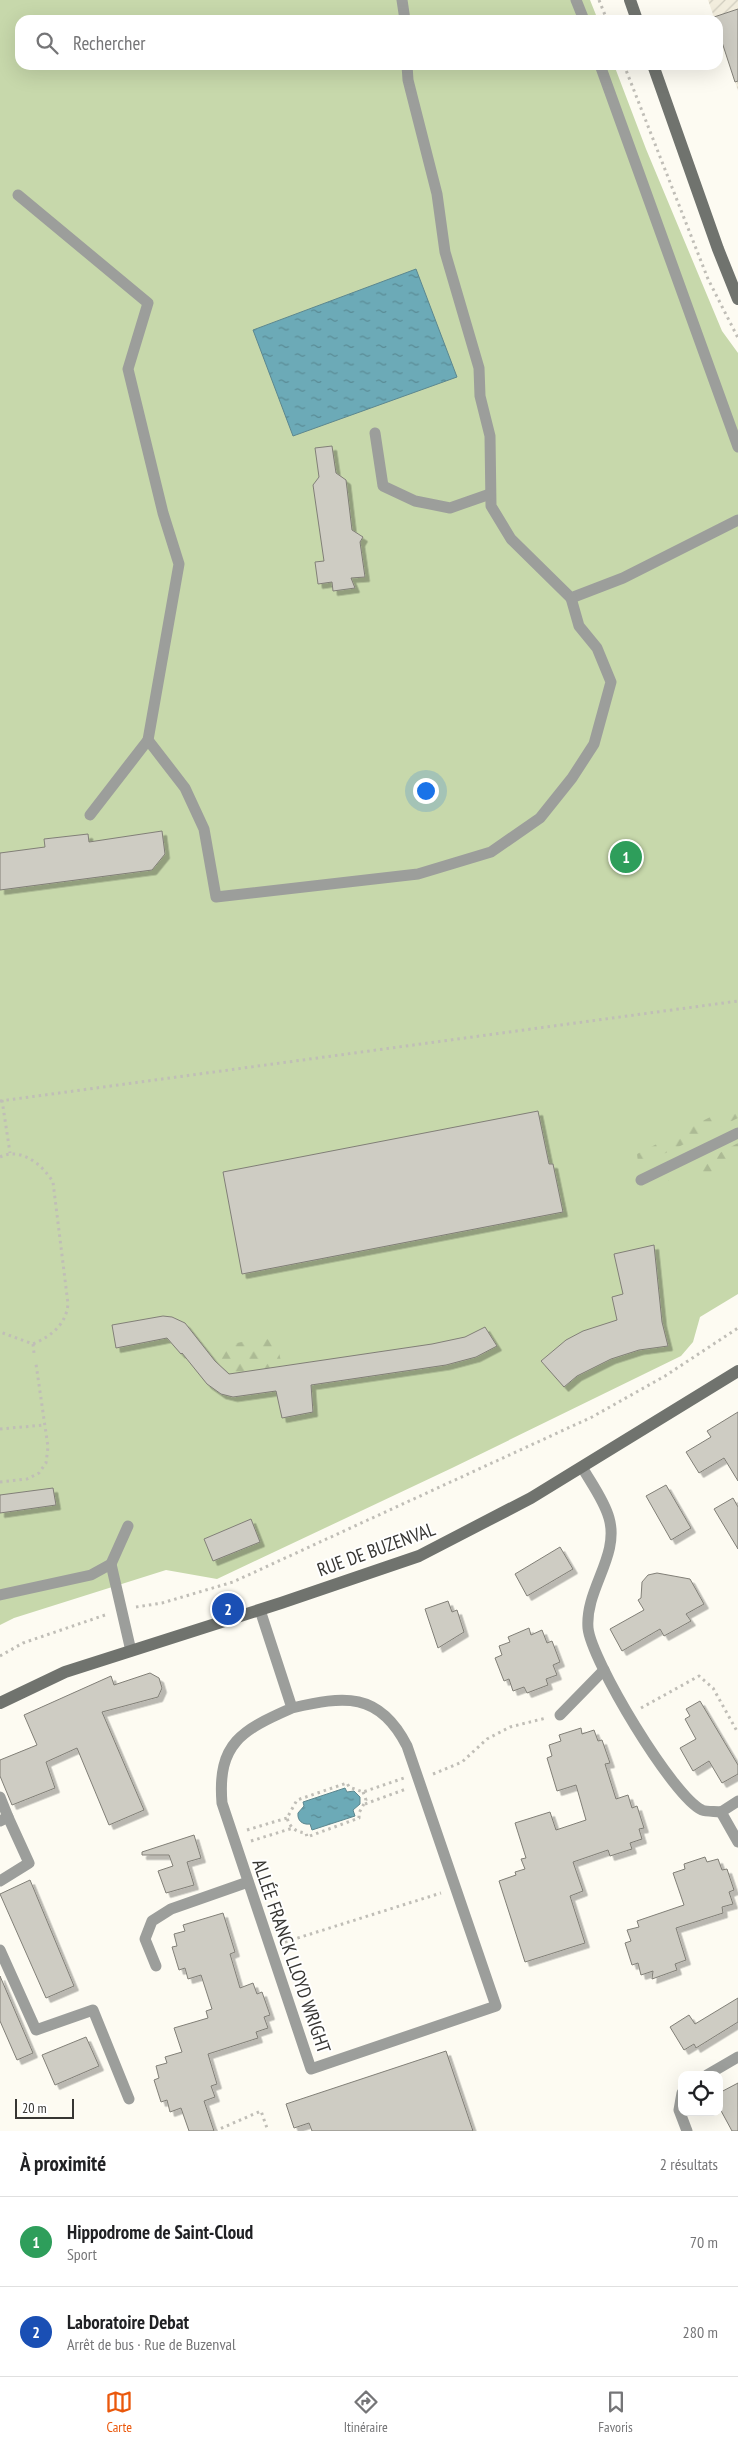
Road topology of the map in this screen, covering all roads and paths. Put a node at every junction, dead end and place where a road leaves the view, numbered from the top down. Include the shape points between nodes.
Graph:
1 (402, 0) edge
2 (576, 0) edge
3 (599, 0) edge
4 (630, 0) edge
5 (404, 15) edge
6 (582, 15) edge
7 (604, 15) edge
8 (635, 15) edge
9 (407, 70) edge
10 (602, 70) edge
11 (626, 70) edge
12 (655, 70) edge
13 (18, 195) dead end
14 (738, 298) edge
15 (738, 338) edge
16 (375, 433) dead end
17 (738, 447) edge
18 (490, 494) junction
19 (738, 520) edge
20 (571, 598) junction
21 (148, 740) junction
22 (90, 814) dead end
23 (738, 1002) edge
24 (1, 1100) edge
25 (738, 1133) edge
26 (10, 1153) junction
27 (0, 1157) edge
28 (641, 1180) dead end
29 (738, 1328) edge
30 (0, 1332) edge
31 (33, 1344) junction
32 (34, 1353) dead end
33 (36, 1364) dead end
34 (738, 1371) edge
35 (44, 1426) junction
36 (0, 1429) edge
37 (582, 1467) junction
38 (0, 1482) edge
39 (128, 1526) dead end
40 (111, 1564) junction
41 (0, 1595) edge
42 (121, 1610) junction
43 (260, 1610) junction
44 (131, 1651) junction
45 (0, 1656) edge
46 (604, 1670) junction
47 (0, 1703) edge
48 (292, 1708) junction
49 (628, 1714) junction
50 (560, 1715) joint
51 (738, 1734) edge
52 (418, 1779) junction
53 (363, 1792) junction
54 (0, 1797) edge
55 (738, 1801) edge
56 (364, 1804) junction
57 (721, 1812) junction
58 (287, 1818) junction
59 (4, 1819) edge
60 (293, 1828) junction
61 (232, 1834) junction
62 (738, 1842) edge
63 (236, 1846) junction
64 (0, 1881) edge
65 (248, 1882) junction
66 (455, 1888) junction
67 (270, 1947) junction
68 (0, 1950) edge
69 (156, 1966) dead end
70 (738, 2057) edge
71 (714, 2071) edge
72 (129, 2099) dead end
73 (681, 2116) edge
74 (216, 2131) edge
75 (268, 2131) edge
76 (687, 2131) edge

1 - 5 lane
2 - 6 lane
3 - 7 path
4 - 8 main road
9 - 18 lane via 437,194 445,252 480,368 480,396 490,436
10 - 17 lane
11 - 15 path via 708,279
12 - 14 main road
13 - 21 lane via 148,303 128,369 163,513 180,564
16 - 18 lane via 383,486 415,501 450,508
18 - 20 lane via 491,506 511,538
19 - 20 lane via 623,578
20 - 21 lane via 579,626 597,648 611,682 594,744 540,818 491,852 418,874 216,897 204,829 185,788
21 - 22 lane
23 - 24 path
24 - 26 path
25 - 28 lane
26 - 27 path
26 - 31 path via 39,1164 53,1182 68,1304 62,1324 54,1333
29 - 42 path via 665,1376 592,1417 234,1582 162,1603
30 - 31 path
31 - 32 path
33 - 35 path
34 - 37 main road, RUE DE BUZENVAL
35 - 36 path
35 - 38 path via 48,1447 46,1463 39,1473 28,1479
37 - 43 main road, RUE DE BUZENVAL via 531,1498 419,1556
37 - 46 lane via 608,1517 611,1539 590,1600 588,1628 593,1651
39 - 40 lane
40 - 41 lane via 91,1575
40 - 42 lane
42 - 44 lane
42 - 45 path via 23,1643
43 - 44 main road, RUE DE BUZENVAL
43 - 48 lane
44 - 47 main road, RUE DE BUZENVAL via 65,1672
46 - 49 lane
46 - 50 lane
48 - 52 lane, ALLÉE FRANCK LLOYD WRIGHT via 330,1699 350,1699 366,1704 398,1729
48 - 61 lane, ALLÉE FRANCK LLOYD WRIGHT via 256,1724 239,1737 225,1758 220,1780 222,1803
49 - 51 path via 700,1676 713,1688
49 - 57 lane via 656,1760 689,1798 702,1810
50 - 52 path via 510,1727 487,1739 462,1762
52 - 53 path
52 - 56 path
52 - 66 lane, ALLÉE FRANCK LLOYD WRIGHT
53 - 56 path
53 - 58 path via 349,1787 347,1783 297,1800
54 - 59 lane
55 - 57 lane
56 - 60 path via 358,1813 359,1818 307,1837 306,1833
57 - 62 lane
58 - 60 path
58 - 61 path
59 - 64 lane via 29,1863
60 - 63 path
61 - 63 lane, ALLÉE FRANCK LLOYD WRIGHT
63 - 65 lane, ALLÉE FRANCK LLOYD WRIGHT
65 - 67 lane, ALLÉE FRANCK LLOYD WRIGHT
65 - 69 lane via 171,1908 152,1920 145,1939
66 - 67 path
66 - 67 lane, ALLÉE FRANCK LLOYD WRIGHT via 496,2006 311,2069
68 - 72 lane via 36,2030 93,2010
70 - 71 lane
73 - 76 lane
74 - 75 path via 261,2111

